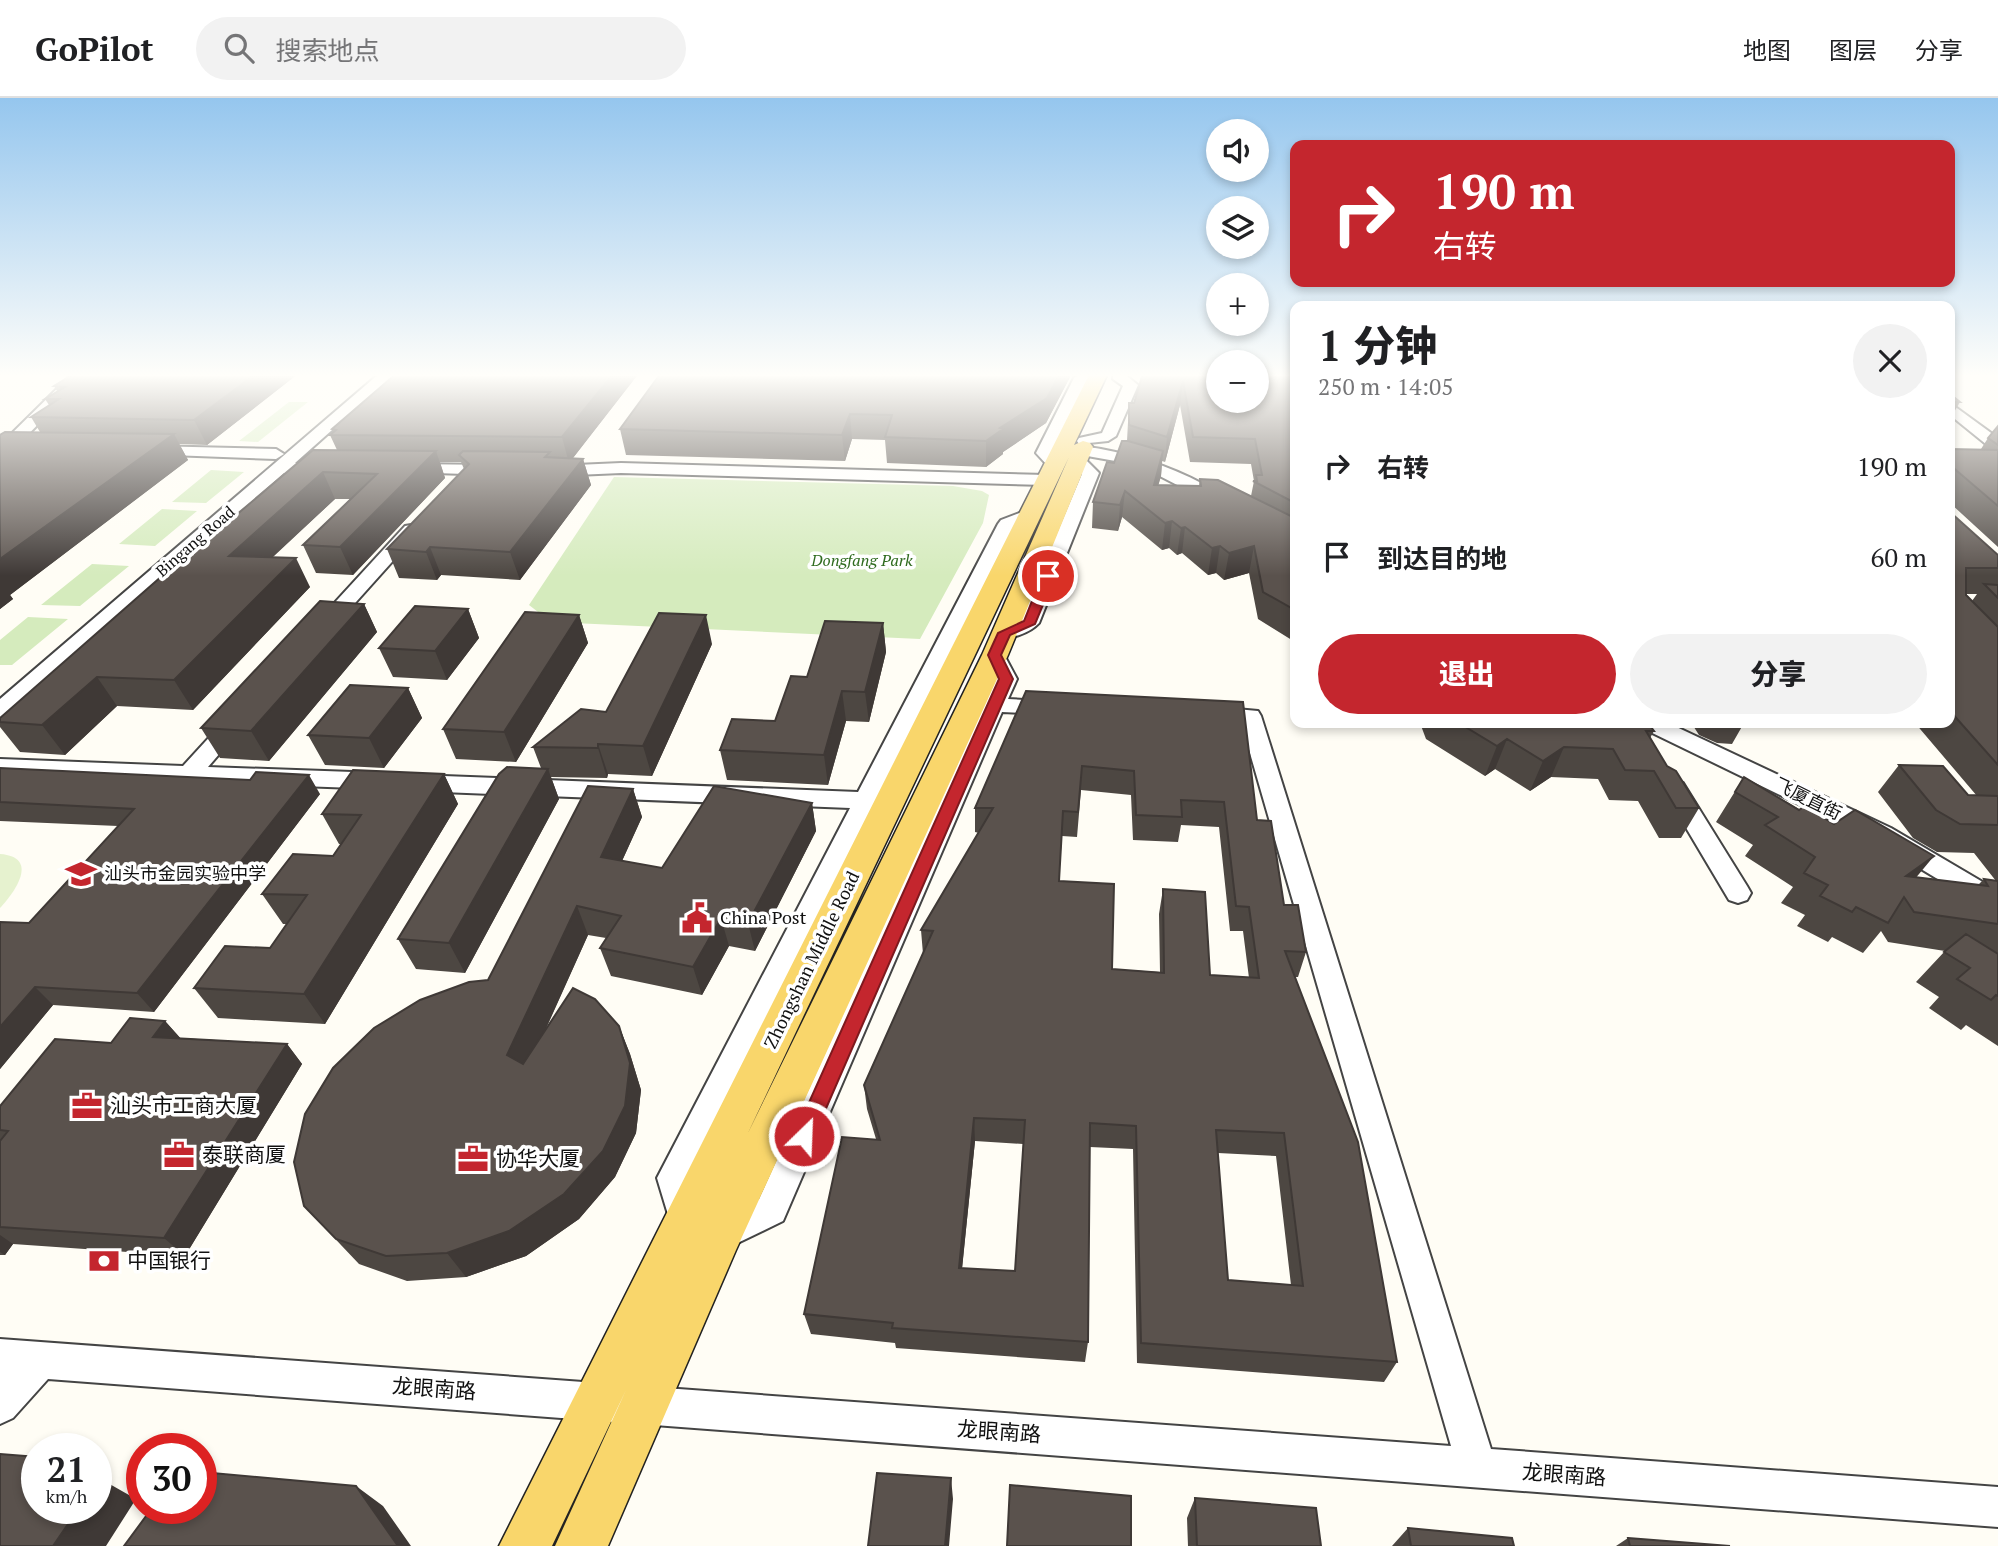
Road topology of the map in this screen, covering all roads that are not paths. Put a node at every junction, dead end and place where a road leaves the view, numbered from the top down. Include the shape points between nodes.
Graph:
1 (299, 441) edge
2 (304, 441) edge
3 (1050, 441) edge
4 (1077, 441) edge
5 (3, 449) edge
6 (34, 449) edge
7 (129, 451) edge
8 (1069, 459) junction
9 (278, 461) junction
10 (343, 468) edge
11 (398, 469) edge
12 (466, 470) junction
13 (447, 490) edge
14 (1236, 509) edge
15 (420, 520) edge
16 (309, 642) edge
17 (999, 644) junction
18 (0, 688) edge
19 (994, 705) junction
20 (1078, 708) edge
21 (0, 709) edge
22 (244, 713) edge
23 (1184, 713) edge
24 (1647, 731) edge
25 (0, 767) edge
26 (894, 769) junction
27 (1663, 769) edge
28 (189, 774) junction
29 (867, 800) junction
30 (928, 826) junction
31 (1738, 893) dead end
32 (1998, 903) edge
33 (703, 1228) junction
34 (0, 1357) edge
35 (40, 1360) junction
36 (595, 1401) junction
37 (0, 1405) edge
38 (645, 1405) junction
39 (1477, 1468) junction
40 (1998, 1507) edge
41 (525, 1546) edge
42 (581, 1546) edge

1 - 9 street, Bingang Road
2 - 9 street, Bingang Road
3 - 8 street via 1044,453
4 - 8 main road, Zhongshan Middle Road
5 - 6 street
7 - 9 street
8 - 12 street
8 - 14 street via 1118,455 1164,469
8 - 17 main road, Zhongshan Middle Road
8 - 26 main road, Zhongshan Middle Road via 1030,514 951,654
9 - 10 street
9 - 18 street, Bingang Road
9 - 21 street, Bingang Road
11 - 12 street
12 - 13 street
15 - 16 street
17 - 19 street via 1006,679
17 - 30 main road, Zhongshan Middle Road
19 - 20 street
19 - 30 street
22 - 28 street
23 - 39 street via 1250,716
24 - 32 street, 飞厦直街 via 1882,834
25 - 28 street
26 - 29 street
26 - 33 main road, Zhongshan Middle Road
27 - 31 street
28 - 29 street
29 - 33 street via 673,1178
30 - 33 main road, Zhongshan Middle Road via 870,953
33 - 36 main road, Zhongshan Middle Road
33 - 38 main road, Zhongshan Middle Road
34 - 35 street, 龙眼南路
35 - 36 street, 龙眼南路
35 - 37 street
36 - 38 street, 龙眼南路
36 - 41 main road, Zhongshan Middle Road
38 - 39 street, 龙眼南路
38 - 42 main road, Zhongshan Middle Road
39 - 40 street, 龙眼南路

